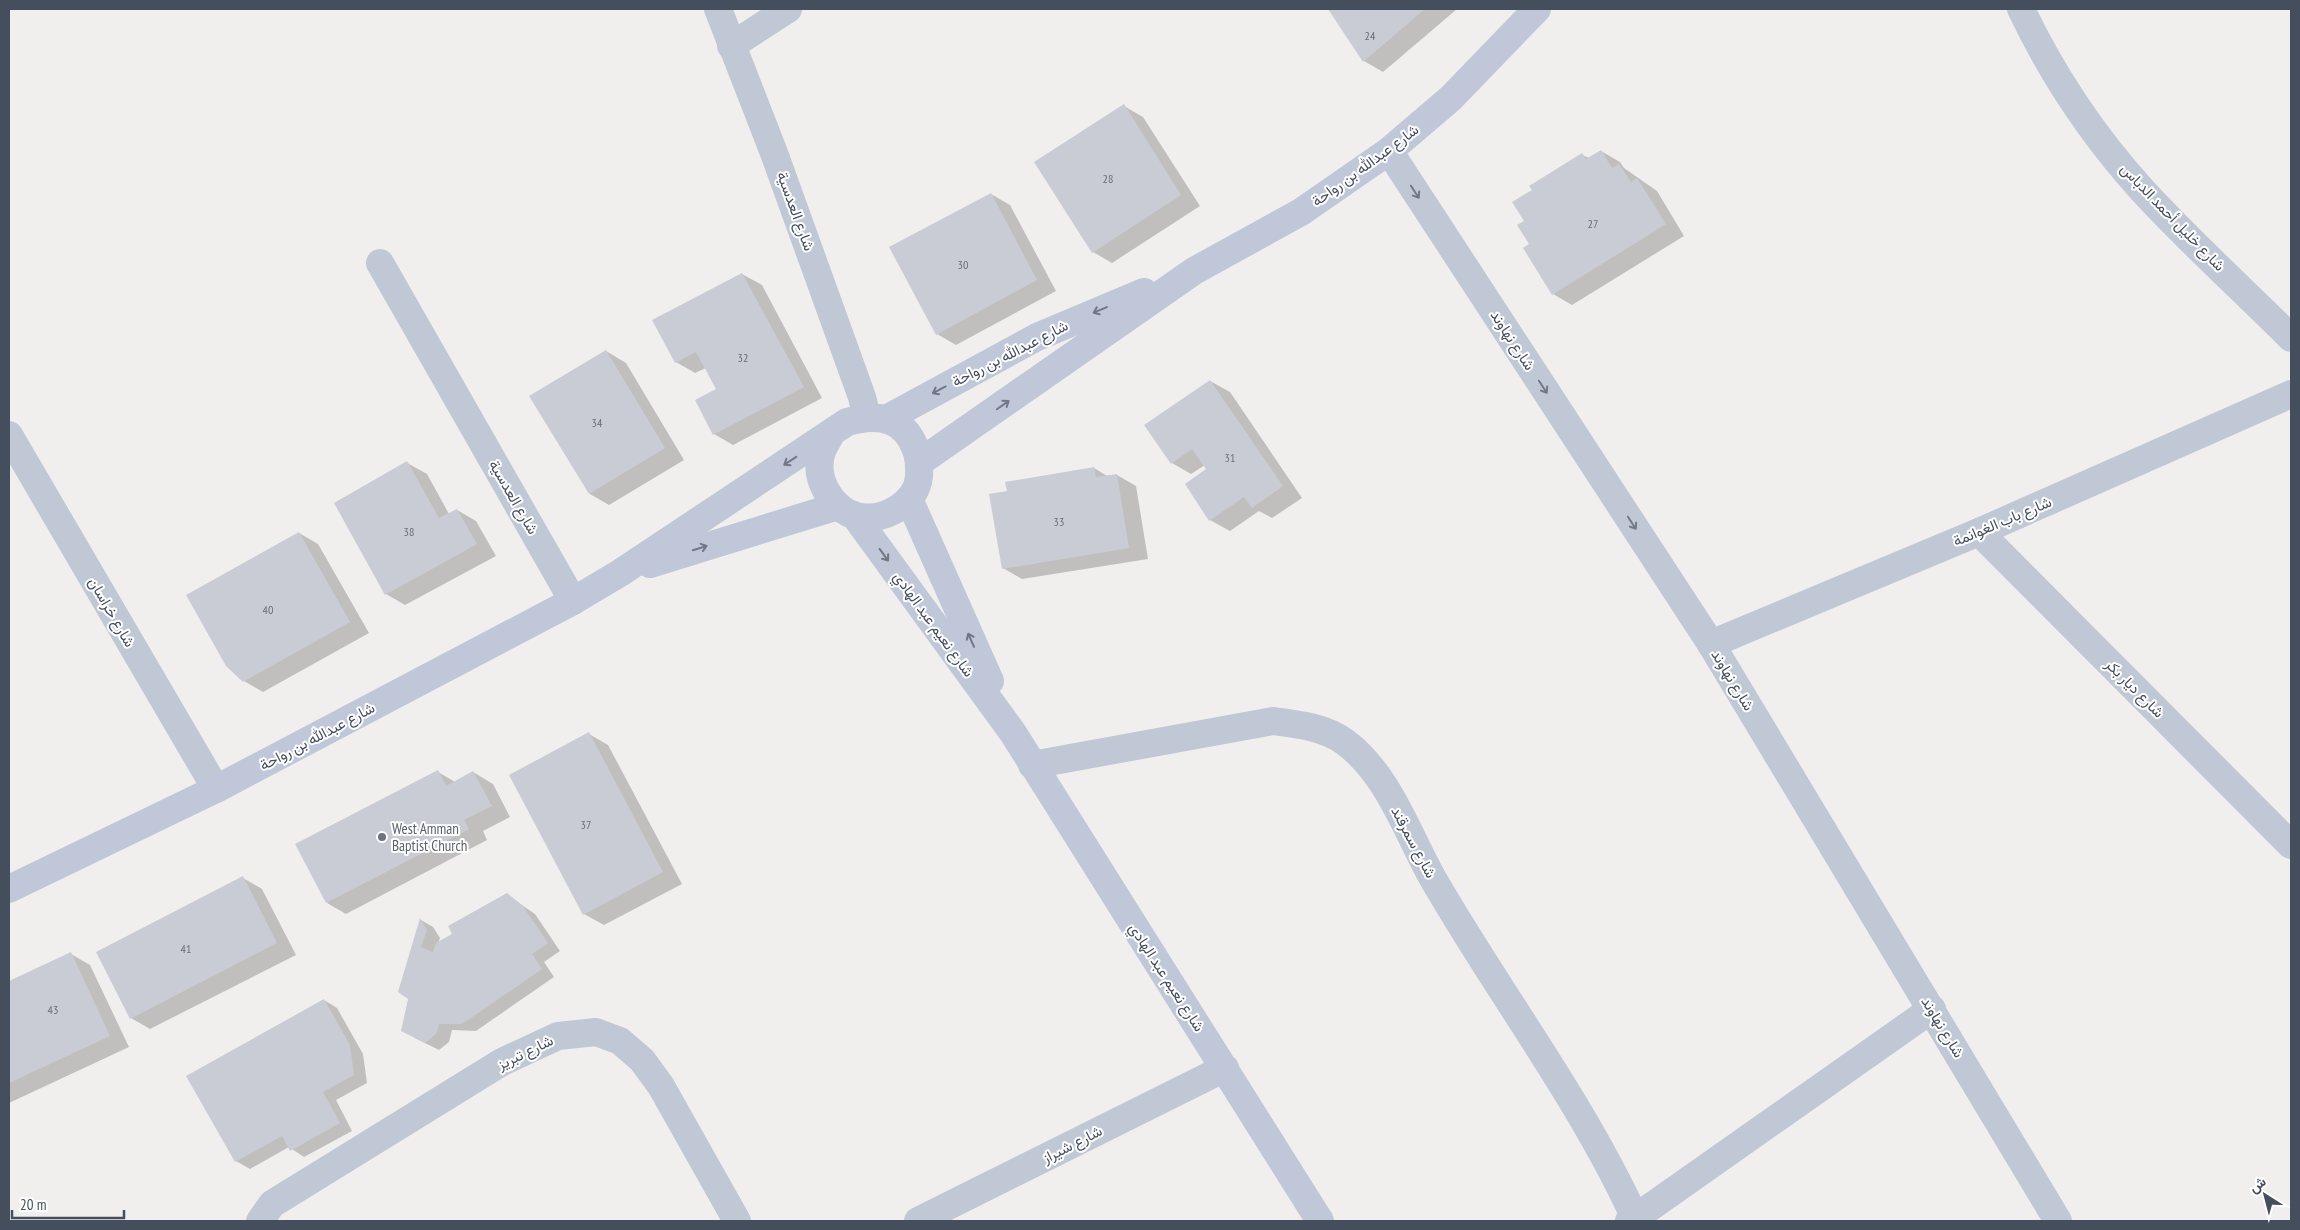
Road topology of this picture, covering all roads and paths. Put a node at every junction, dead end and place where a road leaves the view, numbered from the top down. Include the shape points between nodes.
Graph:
1 (718, 9) edge
2 (788, 9) edge
3 (1537, 9) edge
4 (2021, 9) edge
5 (731, 46) junction
6 (1389, 151) junction
7 (380, 263) dead end
8 (1194, 271) junction
9 (2291, 338) edge
10 (2291, 394) edge
11 (876, 418) junction
12 (831, 434) junction
13 (9, 435) edge
14 (920, 462) junction
15 (909, 499) junction
16 (847, 511) junction
17 (1979, 532) junction
18 (620, 573) junction
19 (573, 601) junction
20 (1711, 644) junction
21 (1012, 733) junction
22 (1032, 765) junction
23 (216, 789) junction
24 (2291, 845) edge
25 (9, 889) edge
26 (1932, 1009) junction
27 (1225, 1068) junction
28 (1632, 1220) edge
29 (260, 1221) edge
30 (736, 1221) edge
31 (918, 1221) edge
32 (1320, 1221) edge
33 (2058, 1221) edge

1 - 5 street, شارع العدسية
2 - 5 street
3 - 6 street, شارع عبدالله بن رواحة via 1451,98
4 - 9 street, شارع خليل أحمد الدباس via 2061,84 2115,156 2143,190
5 - 11 street, شارع العدسية via 778,162 862,397
6 - 8 street, شارع عبدالله بن رواحة via 1301,212
6 -> 20 street, شارع نهاوند
7 - 19 street, شارع العدسية
8 -> 11 street, شارع عبدالله بن رواحة via 1037,337
14 -> 8 street, شارع عبدالله بن رواحة
10 - 17 street, شارع باب الغوانمة
11 - 12 street via 847,422
11 - 14 street via 903,428 915,444
12 - 16 street via 822,452 820,472 825,491
12 -> 18 street, شارع عبدالله بن رواحة
13 - 23 street, شارع خراسان
14 - 15 street via 919,482
15 - 16 street via 894,512 875,517
21 -> 15 street, شارع نعيم عبد الهادي
18 -> 16 street, شارع عبدالله بن رواحة
16 -> 21 street, شارع نعيم عبد الهادي
17 - 20 street, شارع باب الغوانمة
17 - 24 street, شارع ديار بكر
18 - 19 street, شارع عبدالله بن رواحة
19 - 23 street, شارع عبدالله بن رواحة
20 - 26 street, شارع نهاوند
21 - 22 street, شارع نعيم عبد الهادي
22 - 27 street, شارع نعيم عبد الهادي
22 - 28 street, شارع سمرقند via 1273,721 1308,725 1344,741 1374,771 1432,877 1609,1162
23 - 25 street, شارع عبدالله بن رواحة
26 - 28 street
26 - 33 street, شارع نهاوند
27 - 31 street, شارع شيراز
27 - 32 street, شارع نعيم عبد الهادي
29 - 30 street, شارع تبريز via 272,1204 502,1062 558,1036 596,1032 620,1041 642,1060 661,1086

